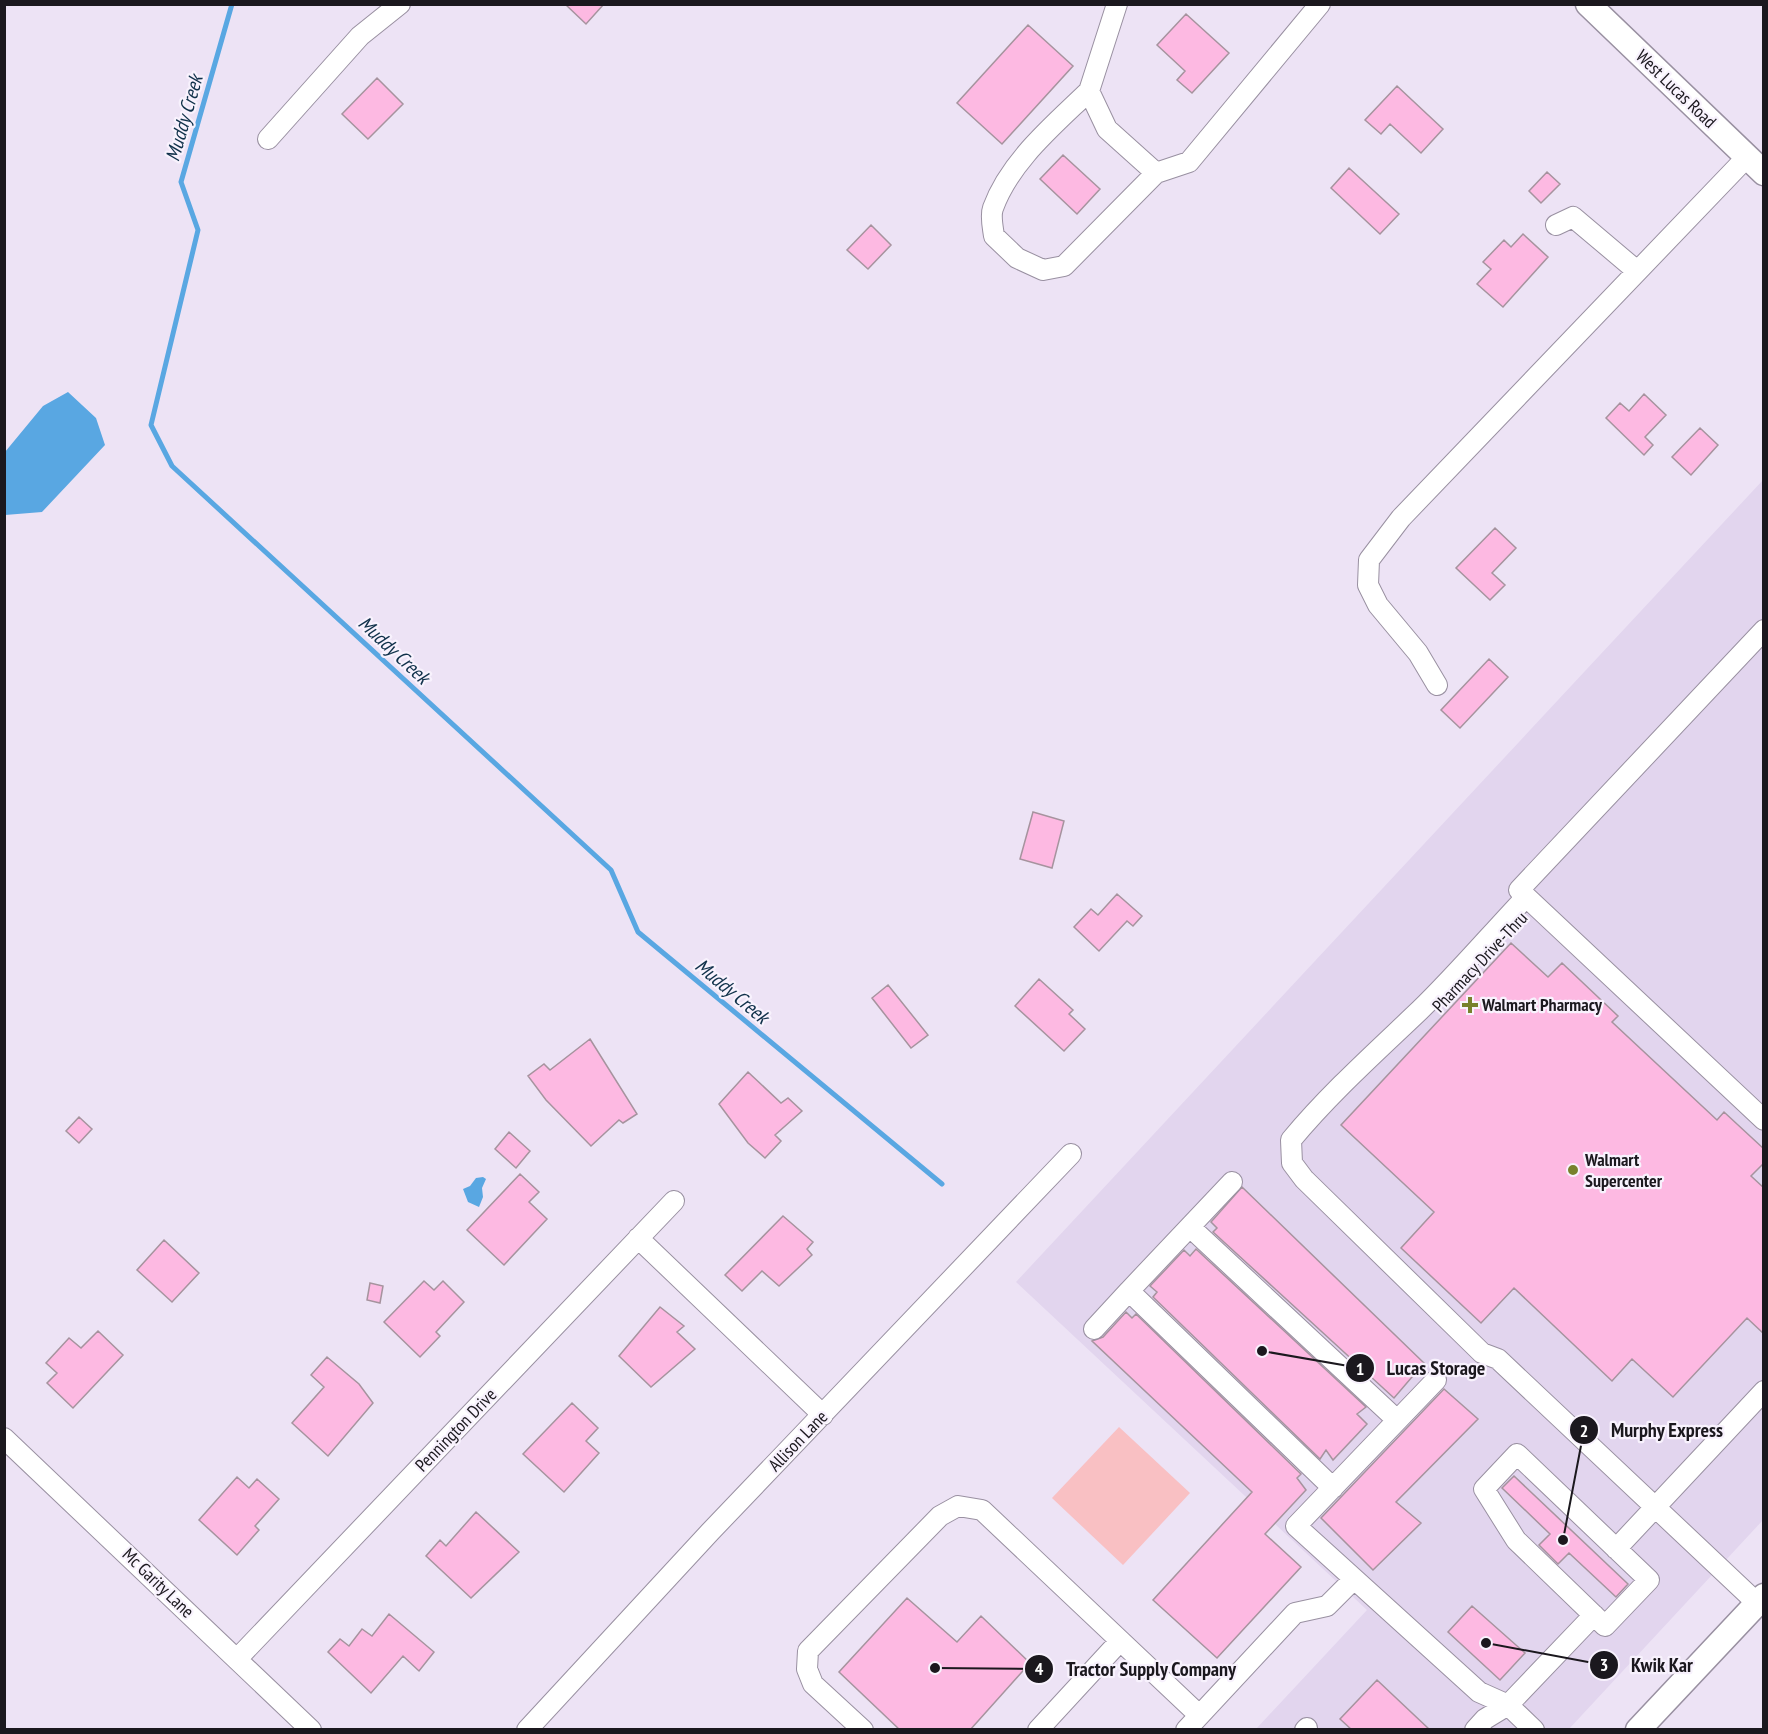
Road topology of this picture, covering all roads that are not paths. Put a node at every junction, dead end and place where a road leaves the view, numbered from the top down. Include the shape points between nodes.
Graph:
1 (400, 4) edge
2 (1117, 4) edge
3 (1320, 4) edge
4 (1588, 4) edge
5 (1089, 91) junction
6 (268, 140) dead end
7 (1755, 165) edge
8 (1156, 172) junction
9 (1556, 225) dead end
10 (1637, 271) junction
11 (1764, 630) edge
12 (1437, 685) dead end
13 (1530, 900) junction
14 (1764, 1120) edge
15 (1071, 1154) dead end
16 (1232, 1182) dead end
17 (674, 1201) dead end
18 (1190, 1227) junction
19 (638, 1238) junction
20 (1130, 1291) junction
21 (1094, 1329) dead end
22 (1436, 1380) dead end
23 (1764, 1391) edge
24 (823, 1415) junction
25 (1397, 1420) junction
26 (4, 1437) edge
27 (1333, 1488) junction
28 (1655, 1509) junction
29 (1616, 1550) junction
30 (1354, 1579) junction
31 (1760, 1600) edge
32 (1594, 1616) junction
33 (1120, 1641) junction
34 (237, 1659) junction
35 (1508, 1705) junction
36 (1192, 1722) edge
37 (311, 1730) edge
38 (527, 1730) edge
39 (863, 1730) edge
40 (1038, 1730) edge
41 (1475, 1730) edge
42 (1534, 1730) edge
43 (1638, 1730) edge

1 - 6 street via 360,36
2 - 5 street
3 - 8 street via 1189,162
4 - 7 main road, West Lucas Road
5 - 8 street via 1107,129
5 - 8 street via 1032,147 1005,187 992,210 994,236 1017,258 1042,270 1064,266
7 - 10 street
9 - 10 street via 1573,217
10 - 12 street via 1401,518 1369,560 1368,585 1378,605 1418,653
11 - 13 street via 1519,890
13 - 14 street
13 - 28 street, Pharmacy Drive-Thru via 1427,1018 1392,1034 1291,1140 1293,1163 1304,1179 1482,1353 1498,1359
15 - 24 street, Allison Lane
16 - 18 street
17 - 19 street, Pennington Drive
18 - 20 street
18 - 25 street
19 - 24 street
19 - 34 street, Pennington Drive
20 - 21 street
20 - 27 street
22 - 25 street
23 - 28 street
24 - 38 street, Allison Lane
25 - 27 street
26 - 34 street, Mc Garity Lane
27 - 30 street via 1296,1526
28 - 29 street
28 - 31 street
29 - 32 street via 1649,1580 1605,1626
29 - 32 street via 1516,1454 1484,1489 1516,1540
30 - 35 street via 1479,1692
30 - 36 street via 1327,1606 1294,1613
31 - 43 main road
32 - 35 street
33 - 36 street
33 - 39 street via 982,1510 958,1506 940,1516 808,1652 807,1669 813,1684
33 - 40 street
34 - 37 street, Mc Garity Lane
35 - 41 street
35 - 42 street

